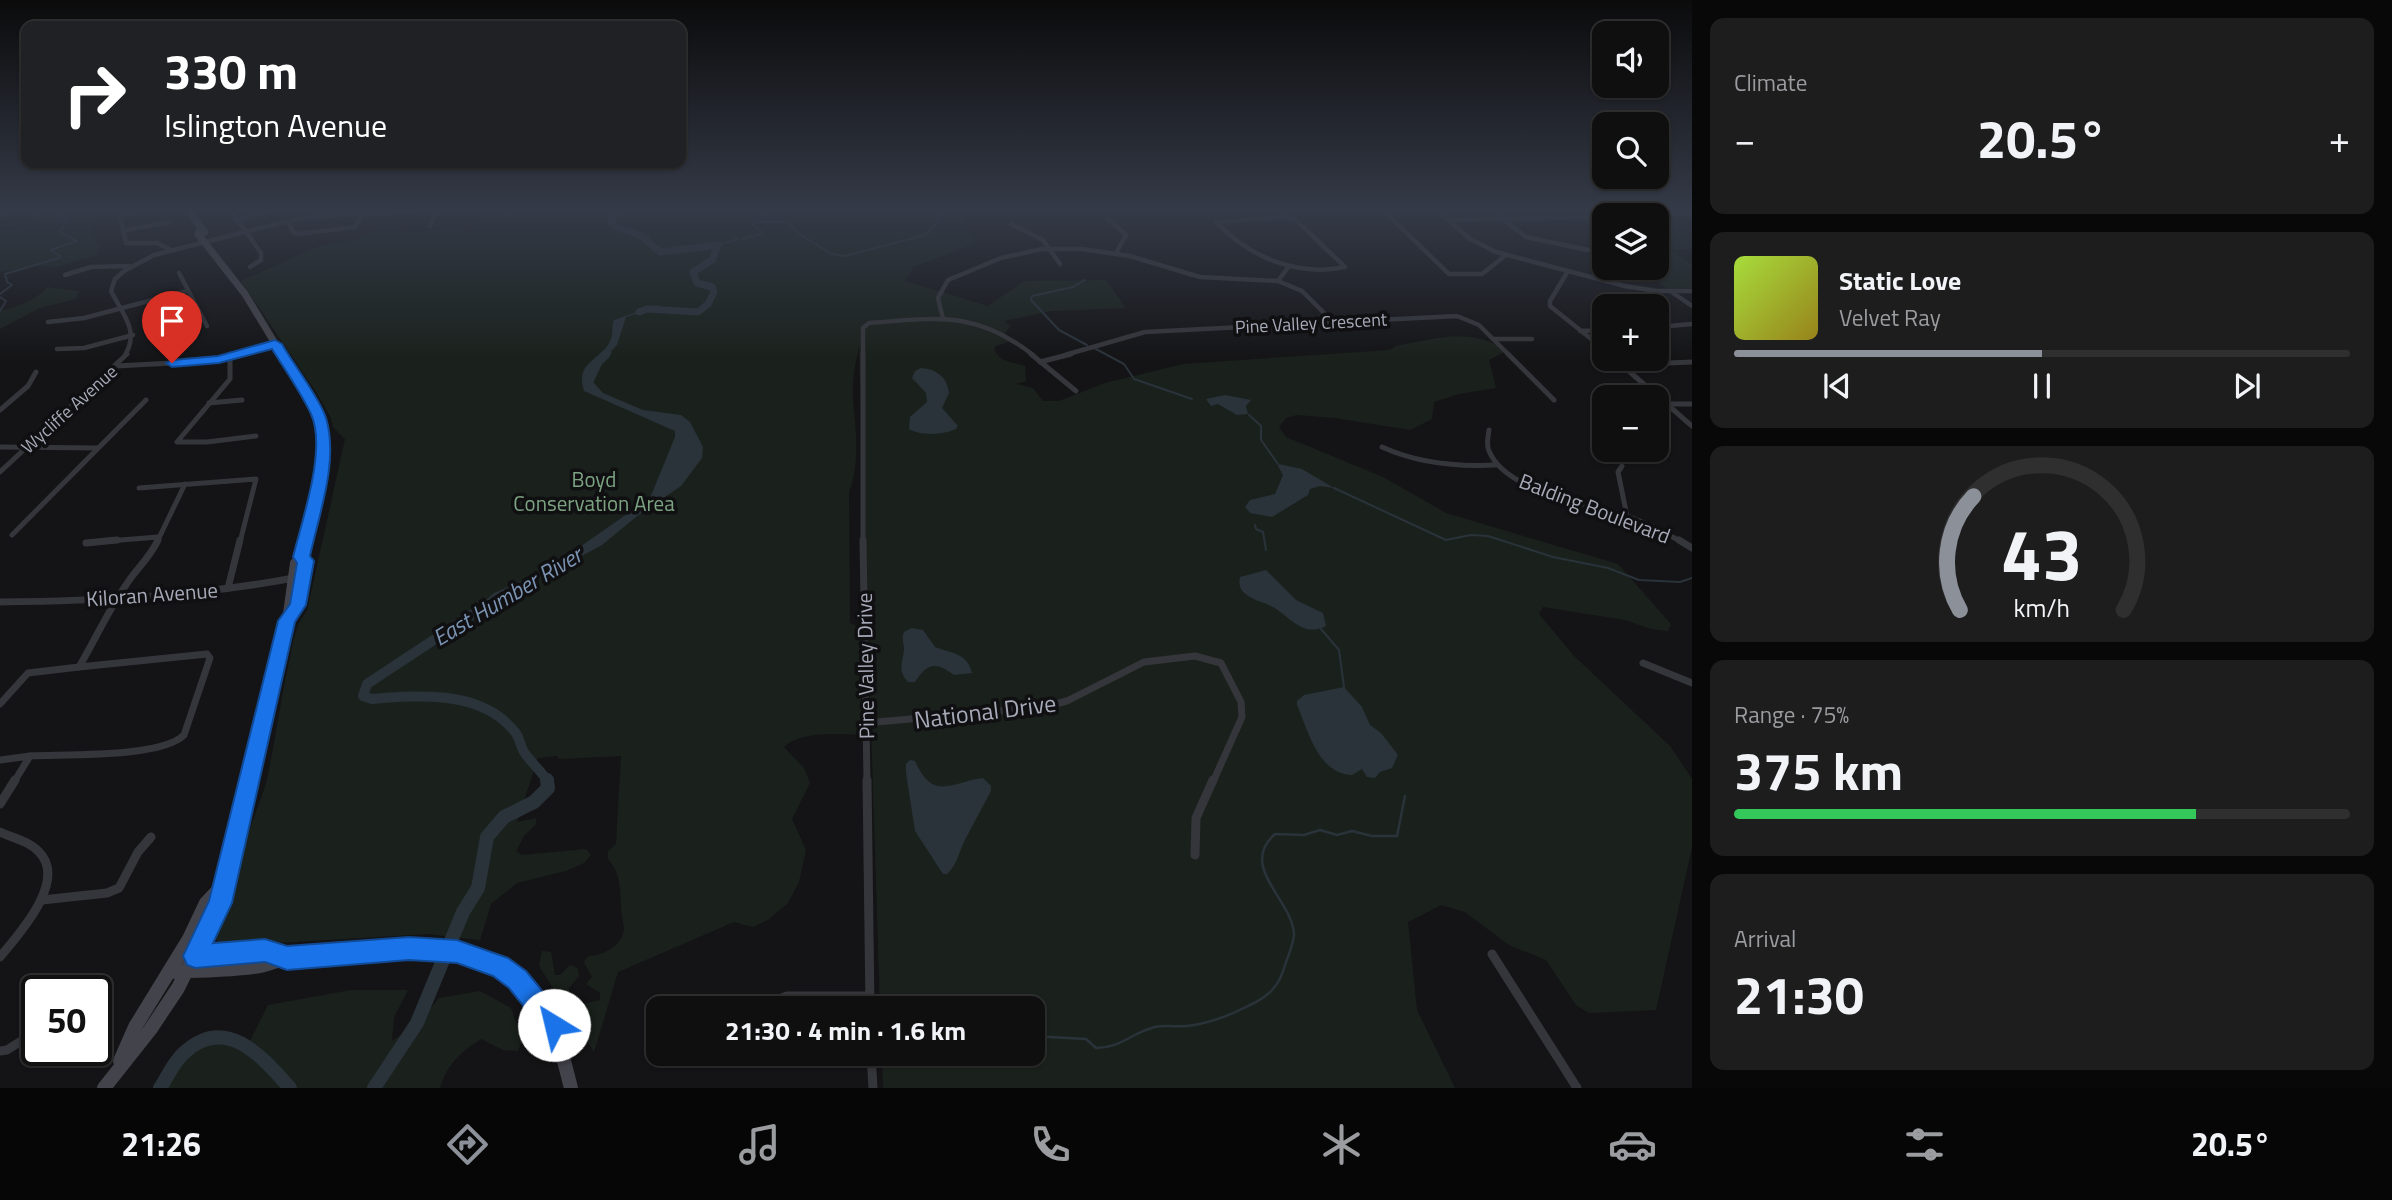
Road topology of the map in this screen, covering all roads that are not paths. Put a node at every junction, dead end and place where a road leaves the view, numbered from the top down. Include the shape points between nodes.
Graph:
1 (147, 260) edge
2 (220, 260) edge
3 (261, 260) edge
4 (997, 260) edge
5 (1057, 260) edge
6 (1140, 260) edge
7 (1275, 260) edge
8 (1337, 260) edge
9 (1434, 260) edge
10 (1501, 260) edge
11 (1522, 260) edge
12 (1060, 264) dead end
13 (131, 266) junction
14 (1289, 266) junction
15 (250, 267) dead end
16 (1568, 271) junction
17 (179, 273) dead end
18 (65, 275) dead end
19 (1278, 281) junction
20 (187, 291) junction
21 (1692, 291) edge
22 (1671, 292) junction
23 (1692, 306) edge
24 (121, 309) junction
25 (943, 319) junction
26 (48, 322) dead end
27 (1333, 322) junction
28 (1692, 324) edge
29 (207, 326) dead end
30 (1669, 326) edge
31 (1580, 331) junction
32 (1592, 331) edge
33 (133, 335) junction
34 (1494, 339) junction
35 (1532, 339) dead end
36 (1592, 340) edge
37 (275, 344) junction
38 (57, 349) dead end
39 (230, 357) junction
40 (1040, 362) junction
41 (1692, 362) edge
42 (1669, 363) edge
43 (116, 366) junction
44 (1629, 371) edge
45 (36, 372) dead end
46 (1645, 385) edge
47 (1076, 391) dead end
48 (146, 400) dead end
49 (242, 400) dead end
50 (1554, 400) dead end
51 (209, 403) junction
52 (1669, 404) edge
53 (1692, 404) edge
54 (1669, 406) edge
55 (0, 410) edge
56 (1692, 426) edge
57 (1489, 430) dead end
58 (256, 436) dead end
59 (0, 447) edge
60 (27, 447) junction
61 (1382, 447) dead end
62 (98, 448) junction
63 (1496, 465) junction
64 (1622, 466) dead end
65 (0, 472) edge
66 (185, 484) junction
67 (139, 488) dead end
68 (1627, 516) junction
69 (12, 535) dead end
70 (158, 537) junction
71 (86, 543) dead end
72 (1692, 548) edge
73 (298, 577) junction
74 (228, 588) junction
75 (120, 597) junction
76 (0, 602) edge
77 (1643, 663) dead end
78 (79, 667) junction
79 (1692, 683) edge
80 (0, 704) edge
81 (866, 723) junction
82 (30, 757) junction
83 (0, 760) edge
84 (0, 804) edge
85 (0, 832) edge
86 (151, 837) dead end
87 (1195, 855) dead end
88 (224, 884) junction
89 (42, 900) junction
90 (1492, 954) dead end
91 (195, 956) junction
92 (0, 957) edge
93 (287, 958) junction
94 (182, 964) junction
95 (869, 996) edge
96 (21, 1041) edge
97 (0, 1051) edge
98 (872, 1066) edge
99 (114, 1073) junction
100 (104, 1088) edge
101 (571, 1088) edge
102 (873, 1088) edge
103 (1577, 1088) edge

1 - 13 street
2 - 37 main road
3 - 15 street
4 - 25 street via 948,280 938,298
5 - 12 street
6 - 19 street via 1200,277
7 - 14 street
8 - 14 street via 1345,267 1311,270
9 - 10 street via 1449,274 1482,274
11 - 16 street
13 - 18 street via 91,267
13 - 24 street via 111,285
14 - 19 street
16 - 22 street
16 - 31 street via 1549,306
17 - 20 street
19 - 27 street via 1302,291
20 - 24 street
20 - 29 street
21 - 22 street
22 - 23 street
24 - 26 street
24 - 33 street
25 - 40 street via 967,320 994,329
25 - 81 street, Pine Valley Drive via 865,324 863,328
27 - 34 street, Pine Valley Crescent via 1457,316 1475,322
27 - 40 street, Pine Valley Crescent via 1132,334
28 - 30 street
31 - 32 street
31 - 36 street
33 - 38 street via 83,348
33 - 43 street, Wycliffe Avenue via 133,347
34 - 35 street
34 - 50 street, Pine Valley Crescent
37 - 39 street
37 - 73 main road via 321,425 321,466 302,557 295,563
39 - 43 street
39 - 51 street via 230,379
40 - 47 street
41 - 42 street
43 - 60 street, Wycliffe Avenue
44 - 46 street
45 - 55 street via 28,386
48 - 62 street
49 - 51 street
51 - 58 street via 177,442
52 - 53 street
54 - 56 street
57 - 63 street, Balding Boulevard via 1485,446
59 - 60 street
60 - 62 street
60 - 65 street, Wycliffe Avenue
61 - 63 street via 1406,457
62 - 69 street
63 - 68 street, Balding Boulevard via 1543,491
64 - 68 street via 1618,472
66 - 67 street
66 - 70 street
66 - 74 street via 256,479
68 - 72 street, Balding Boulevard
70 - 71 street
70 - 75 street via 149,559
73 - 74 street, Kiloran Avenue
73 - 88 main road
74 - 75 street, Kiloran Avenue
75 - 76 street, Kiloran Avenue
75 - 78 street
77 - 79 street
78 - 80 street via 27,673
78 - 82 street via 207,654 210,658 184,735 175,744 138,751
81 - 87 street, National Drive via 1044,707 1089,691 1143,662 1213,659 1225,668 1238,693 1242,718 1196,818
81 - 95 street, Pine Valley Drive
82 - 83 street
82 - 84 street
85 - 89 street via 28,843 43,856 48,874
86 - 89 street via 119,888
88 - 91 main road
88 - 94 main road via 206,903
89 - 92 street
90 - 103 street
91 - 93 main road via 265,951
91 - 94 main road
93 - 94 main road via 261,966
93 - 101 main road via 409,948 457,952 499,966 524,984 554,1025
94 - 99 main road via 150,1030
94 - 99 main road via 169,972 135,1027
96 - 97 street
98 - 102 street
99 - 100 main road

